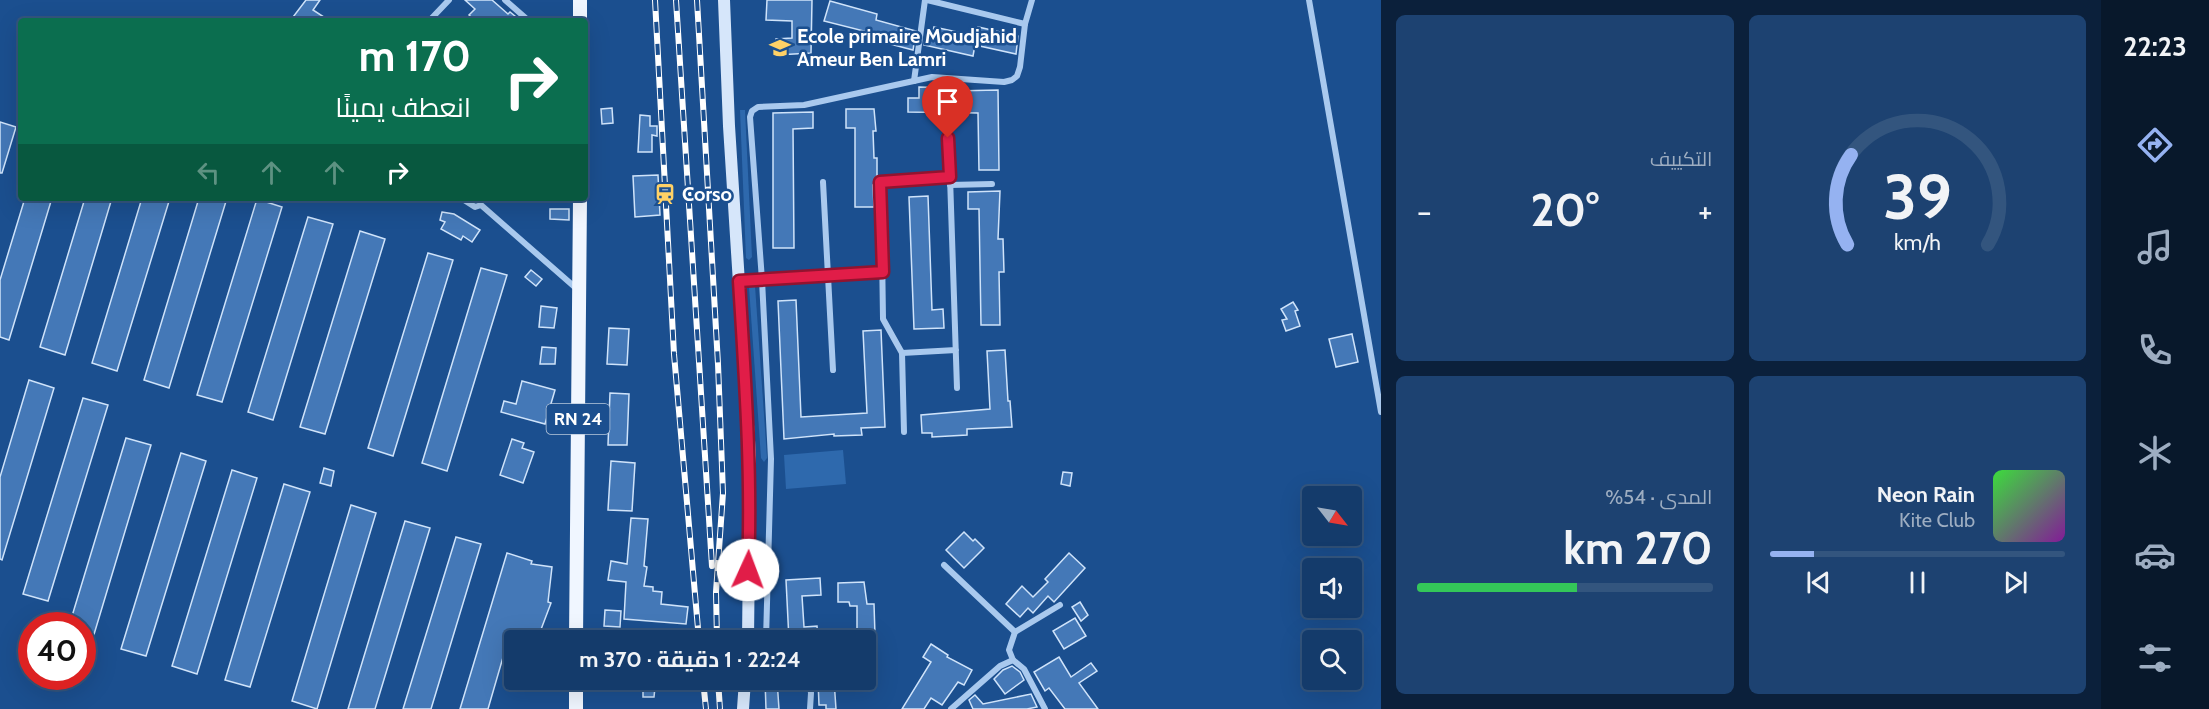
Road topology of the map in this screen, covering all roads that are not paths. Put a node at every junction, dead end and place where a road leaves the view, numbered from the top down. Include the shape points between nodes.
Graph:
1 (449, 0) edge
2 (505, 0) edge
3 (580, 0) edge
4 (724, 0) edge
5 (926, 0) edge
6 (1032, 0) edge
7 (1309, 0) edge
8 (432, 18) edge
9 (526, 18) edge
10 (580, 18) edge
11 (1025, 24) junction
12 (914, 81) junction
13 (948, 138) dead end
14 (950, 177) junction
15 (823, 182) dead end
16 (992, 184) dead end
17 (950, 185) junction
18 (466, 201) edge
19 (481, 201) edge
20 (580, 201) edge
21 (883, 272) junction
22 (827, 276) junction
23 (762, 280) junction
24 (739, 281) junction
25 (580, 291) junction
26 (956, 350) junction
27 (902, 353) junction
28 (833, 370) dead end
29 (957, 388) dead end
30 (1381, 412) edge
31 (904, 432) dead end
32 (944, 565) dead end
33 (1060, 605) dead end
34 (576, 630) edge
35 (748, 630) edge
36 (768, 630) edge
37 (1015, 632) junction
38 (1013, 660) junction
39 (576, 690) edge
40 (744, 690) edge
41 (811, 690) edge
42 (576, 709) edge
43 (743, 709) edge
44 (810, 709) edge
45 (951, 709) edge
46 (1045, 709) edge

1 - 8 street
2 - 9 street
3 - 10 main road
4 - 24 street
5 - 11 street
5 - 12 street
6 - 11 street
7 - 30 street
11 - 12 street via 1020,67 1012,80 932,77
12 - 23 street via 804,105 758,107 752,111
13 - 14 street
14 - 17 street
14 - 21 street via 880,182
15 - 22 street
16 - 17 street
17 - 26 street
18 - 19 street via 476,207
19 - 25 street
20 - 25 main road, RN 24
21 - 22 street
21 - 27 street via 883,319
22 - 23 street
22 - 28 street
23 - 24 street
23 - 36 street via 771,459
24 - 35 street via 750,456
25 - 34 main road, RN 24
26 - 27 street
26 - 29 street
27 - 31 street
32 - 37 street
33 - 37 street
37 - 38 street via 1009,650
38 - 45 street via 1000,666
38 - 46 street via 1024,669
39 - 42 main road
40 - 43 street
41 - 44 street

